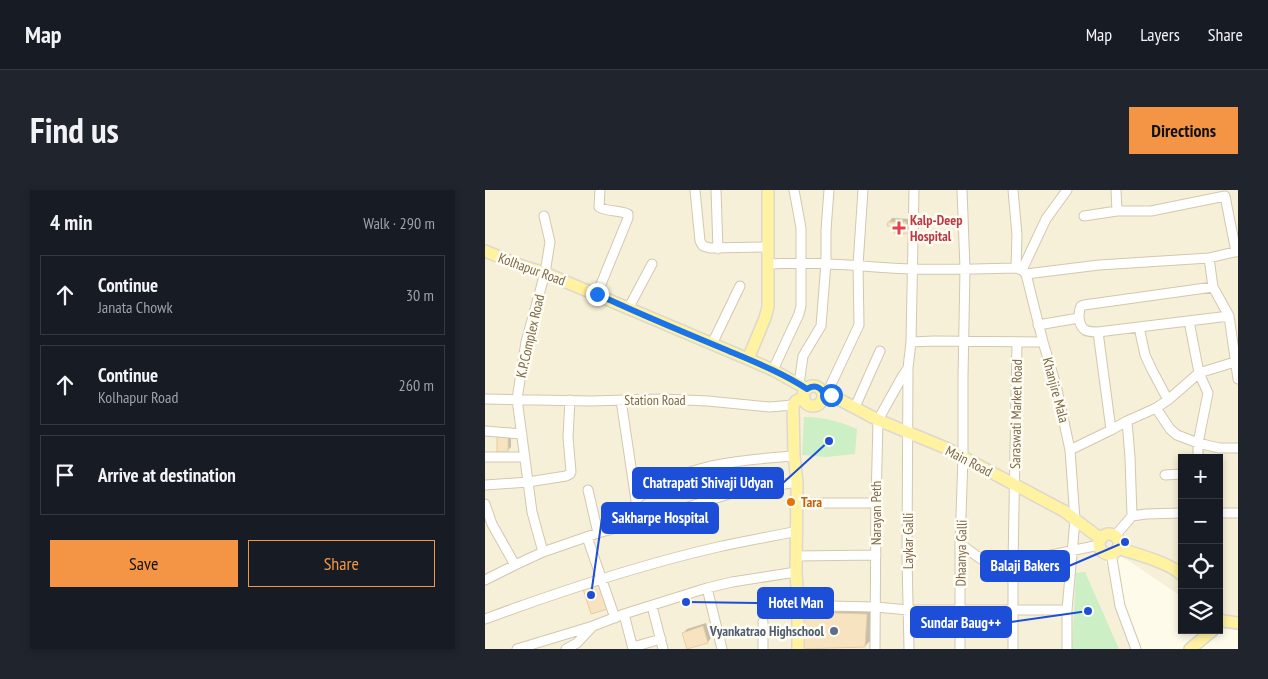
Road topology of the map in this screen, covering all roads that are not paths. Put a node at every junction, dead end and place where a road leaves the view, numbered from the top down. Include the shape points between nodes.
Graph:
1 (600, 190) edge
2 (695, 190) edge
3 (716, 190) edge
4 (768, 190) edge
5 (794, 190) edge
6 (829, 190) edge
7 (863, 190) edge
8 (914, 190) edge
9 (962, 190) edge
10 (1013, 190) edge
11 (1067, 190) edge
12 (1116, 190) edge
13 (1117, 211) junction
14 (544, 216) dead end
15 (1084, 216) dead end
16 (767, 247) junction
17 (719, 249) junction
18 (485, 251) edge
19 (1237, 251) edge
20 (1209, 258) junction
21 (801, 263) junction
22 (826, 263) junction
23 (652, 264) dead end
24 (769, 264) junction
25 (858, 265) junction
26 (913, 268) junction
27 (965, 269) junction
28 (1021, 271) junction
29 (545, 273) junction
30 (740, 286) dead end
31 (1213, 287) junction
32 (597, 294) junction
33 (628, 309) junction
34 (1229, 316) junction
35 (1079, 318) junction
36 (1189, 321) junction
37 (1038, 325) junction
38 (1139, 327) junction
39 (1098, 332) junction
40 (911, 342) junction
41 (964, 342) junction
42 (1043, 342) junction
43 (1017, 343) junction
44 (712, 344) junction
45 (881, 351) dead end
46 (748, 359) junction
47 (1237, 361) edge
48 (908, 368) junction
49 (773, 370) junction
50 (1199, 374) junction
51 (1238, 379) edge
52 (803, 390) junction
53 (827, 393) junction
54 (485, 399) edge
55 (517, 399) junction
56 (570, 400) junction
57 (621, 400) junction
58 (1167, 400) junction
59 (793, 406) junction
60 (855, 407) junction
61 (1156, 408) junction
62 (878, 420) junction
63 (1127, 421) junction
64 (1111, 430) junction
65 (485, 431) edge
66 (908, 432) junction
67 (522, 434) junction
68 (1199, 443) junction
69 (1238, 448) edge
70 (1070, 450) junction
71 (1198, 454) edge
72 (794, 456) junction
73 (485, 457) edge
74 (525, 457) junction
75 (963, 457) junction
76 (1178, 474) edge
77 (1165, 475) dead end
78 (528, 482) junction
79 (797, 482) junction
80 (485, 485) edge
81 (1015, 485) junction
82 (589, 490) dead end
83 (636, 499) junction
84 (796, 503) junction
85 (876, 503) junction
86 (485, 504) edge
87 (1223, 512) edge
88 (1178, 513) edge
89 (1238, 513) edge
90 (1132, 516) junction
91 (1075, 520) junction
92 (639, 521) junction
93 (489, 525) edge
94 (797, 532) junction
95 (598, 533) junction
96 (587, 537) junction
97 (1100, 542) junction
98 (960, 544) junction
99 (1114, 546) junction
100 (1073, 551) junction
101 (543, 552) junction
102 (876, 554) junction
103 (797, 556) junction
104 (1013, 563) junction
105 (515, 564) junction
106 (796, 572) junction
107 (1178, 572) edge
108 (602, 579) junction
109 (485, 580) edge
110 (707, 588) junction
111 (653, 606) junction
112 (876, 606) junction
113 (798, 607) junction
114 (909, 610) junction
115 (960, 610) junction
116 (1013, 610) junction
117 (1067, 610) junction
118 (619, 616) junction
119 (485, 618) edge
120 (1223, 621) edge
121 (763, 622) dead end
122 (1238, 623) edge
123 (593, 626) junction
124 (1208, 634) edge
125 (661, 639) junction
126 (577, 646) edge
127 (633, 648) edge
128 (517, 649) edge
129 (566, 649) edge
130 (663, 649) edge
131 (722, 649) edge
132 (763, 649) edge
133 (798, 649) edge
134 (875, 649) edge
135 (909, 649) edge
136 (960, 649) edge
137 (1013, 649) edge
138 (1067, 649) edge
139 (1136, 649) edge
140 (1190, 649) edge

1 - 32 street via 599,207 624,212 628,218
2 - 17 street via 703,246
3 - 17 street
4 - 16 main road
5 - 21 street via 801,228
6 - 22 street
7 - 25 street
8 - 26 street, Laykar Galli
9 - 27 street, Dhaanya Galli
10 - 28 street, Khanjire Mala
11 - 28 street via 1046,219
12 - 13 street
13 - 15 street
13 - 19 street via 1151,212 1225,196
14 - 29 street, K.P.Complex Road via 550,242
16 - 17 street
16 - 24 main road
18 - 29 main road, Kolhapur Road
19 - 20 street
20 - 28 street
20 - 31 street
21 - 22 street
21 - 24 street
21 - 49 street via 799,314
22 - 25 street
22 - 52 street via 821,326 803,356
23 - 33 street
24 - 46 main road via 768,307
25 - 26 street
25 - 53 street via 859,324
26 - 27 street
26 - 40 street, Laykar Galli
27 - 28 street
27 - 41 street, Dhaanya Galli
28 - 37 street, Khanjire Mala
29 - 32 main road, Kolhapur Road
29 - 55 street, K.P.Complex Road via 526,342
30 - 44 street
31 - 34 street
31 - 35 street via 1084,305 1079,309
32 - 33 main road, Kolhapur Road
33 - 44 main road, Kolhapur Road
34 - 36 street
34 - 47 street
35 - 37 street
35 - 39 street via 1085,330
36 - 38 street
36 - 50 street
37 - 42 street, Khanjire Mala
38 - 39 street
38 - 58 street via 1145,355
39 - 64 street
40 - 41 street
40 - 48 street, Laykar Galli
41 - 43 street
41 - 75 street, Dhaanya Galli
42 - 43 street
42 - 70 street, Khanjire Mala
43 - 81 street, Saraswati Market Road
44 - 46 main road, Kolhapur Road
45 - 60 street
46 - 49 main road, Kolhapur Road
47 - 50 street
47 - 51 street
48 - 62 street
48 - 66 street, Laykar Galli
49 - 52 main road, Kolhapur Road
50 - 58 street
50 - 68 street via 1208,393
52 - 53 main road via 815,387
52 - 53 main road via 807,404 816,406
52 - 59 main road
53 - 60 main road, Main Road
54 - 55 street, Station Road
55 - 56 street, Station Road
55 - 67 street, K.P.Complex Road
56 - 57 street, Station Road
56 - 78 street via 567,437 570,474
57 - 59 street, Station Road
57 - 83 street
58 - 61 street
59 - 72 main road
60 - 62 main road, Main Road
61 - 63 street
61 - 68 street via 1177,435
62 - 66 main road, Main Road
62 - 85 street, Narayan Peth
63 - 64 street
63 - 90 street
64 - 70 street
65 - 67 street
66 - 75 main road, Main Road
66 - 114 street, Laykar Galli
67 - 74 street, K.P.Complex Road
68 - 69 street
68 - 71 street
70 - 91 street, Khanjire Mala
72 - 79 main road
72 - 83 street via 705,467 669,480
73 - 74 street
74 - 78 street, K.P.Complex Road
75 - 81 main road, Main Road
75 - 98 street, Dhaanya Galli
76 - 77 street
78 - 80 street
78 - 101 street, K.P.Complex Road
79 - 84 main road
79 - 92 street via 735,492
81 - 91 main road, Main Road
81 - 104 street, Saraswati Market Road
82 - 95 street
83 - 92 street
84 - 85 street
84 - 94 main road
85 - 102 street, Narayan Peth
86 - 93 street
87 - 89 street
88 - 90 street
90 - 99 street
91 - 97 main road, Main Road
91 - 100 street, Khanjire Mala
92 - 95 street
93 - 105 street
94 - 103 main road
94 - 108 street via 717,547
95 - 96 street
96 - 101 street
96 - 108 street
97 - 99 main road, Main Road via 1104,552
97 - 99 main road via 1105,535 1112,535
97 - 100 street
98 - 104 street via 984,562
98 - 115 street, Dhaanya Galli
99 - 107 main road, Main Road
99 - 139 street via 1120,606
100 - 104 street
100 - 117 street, Khanjire Mala
101 - 105 street
102 - 103 street
102 - 112 street, Narayan Peth
103 - 106 main road
104 - 116 street, Saraswati Market Road
105 - 109 street
106 - 110 street
106 - 113 main road
108 - 118 street
108 - 119 street
110 - 111 street
110 - 131 street
111 - 118 street
111 - 125 street
112 - 113 street
112 - 114 street
112 - 134 street, Narayan Peth
113 - 133 main road
114 - 115 street
114 - 135 street, Laykar Galli
115 - 116 street
115 - 136 street, Dhaanya Galli
116 - 117 street
116 - 137 street, Saraswati Market Road
117 - 138 street, Khanjire Mala
118 - 123 street
118 - 127 street
120 - 122 main road
121 - 132 street
123 - 126 street
123 - 128 street
124 - 140 main road
125 - 127 street
125 - 130 street
126 - 129 street

